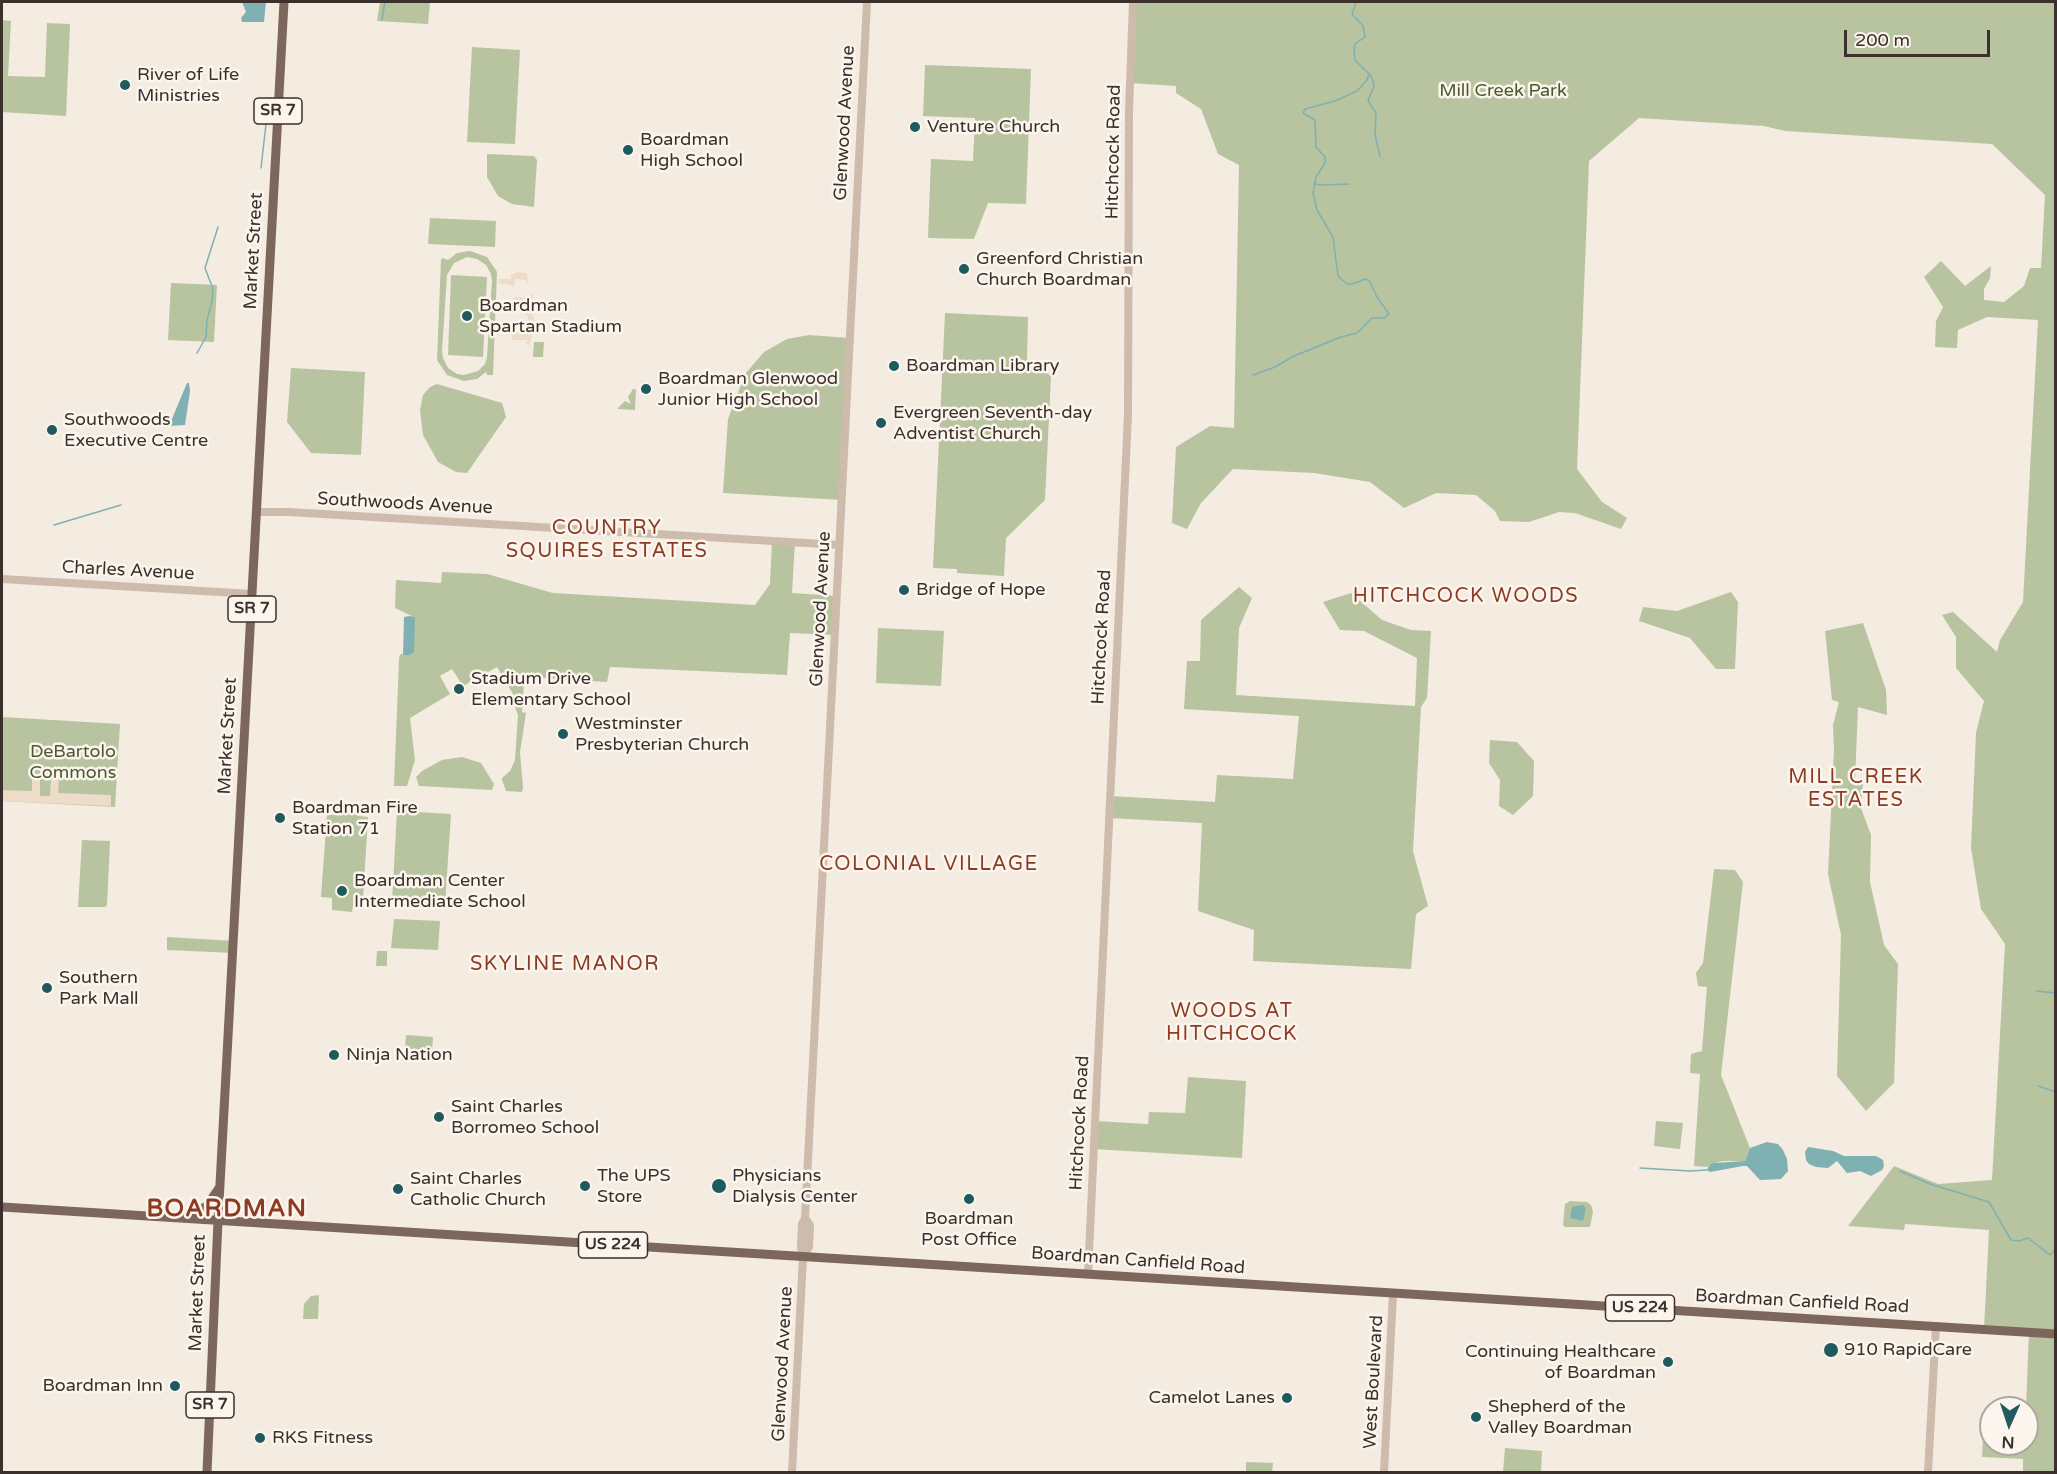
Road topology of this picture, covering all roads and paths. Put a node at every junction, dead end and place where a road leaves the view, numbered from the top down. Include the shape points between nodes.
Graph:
1 (284, 2) edge
2 (867, 2) edge
3 (1133, 2) edge
4 (256, 512) junction
5 (839, 545) junction
6 (2, 579) edge
7 (252, 594) junction
8 (220, 1186) junction
9 (2, 1208) edge
10 (164, 1218) junction
11 (218, 1221) junction
12 (803, 1257) junction
13 (1088, 1274) junction
14 (1393, 1293) junction
15 (1936, 1326) junction
16 (2055, 1334) edge
17 (207, 1473) edge
18 (792, 1473) edge
19 (1384, 1473) edge
20 (1928, 1473) edge

1 - 4 main road, Market Street / SR 7
2 - 5 street, Glenwood Avenue
3 - 13 street, Hitchcock Road via 1128,415
4 - 5 street, Southwoods Avenue
4 - 7 main road, Market Street / SR 7
5 - 12 street, Glenwood Avenue
6 - 7 street, Charles Avenue
7 - 8 main road, Market Street / SR 7
8 - 10 main road via 202,1209
8 - 11 main road, Market Street / SR 7
9 - 10 main road, US 224
10 - 11 main road, US 224
11 - 12 main road, Boardman Canfield Road / US 224
11 - 17 main road, Market Street / SR 7
12 - 13 main road, Boardman Canfield Road / US 224
12 - 18 street, Glenwood Avenue
13 - 14 main road, Boardman Canfield Road / US 224
14 - 15 main road, Boardman Canfield Road / US 224
14 - 19 street, West Boulevard
15 - 16 main road, Boardman Canfield Road / US 224
15 - 20 street

